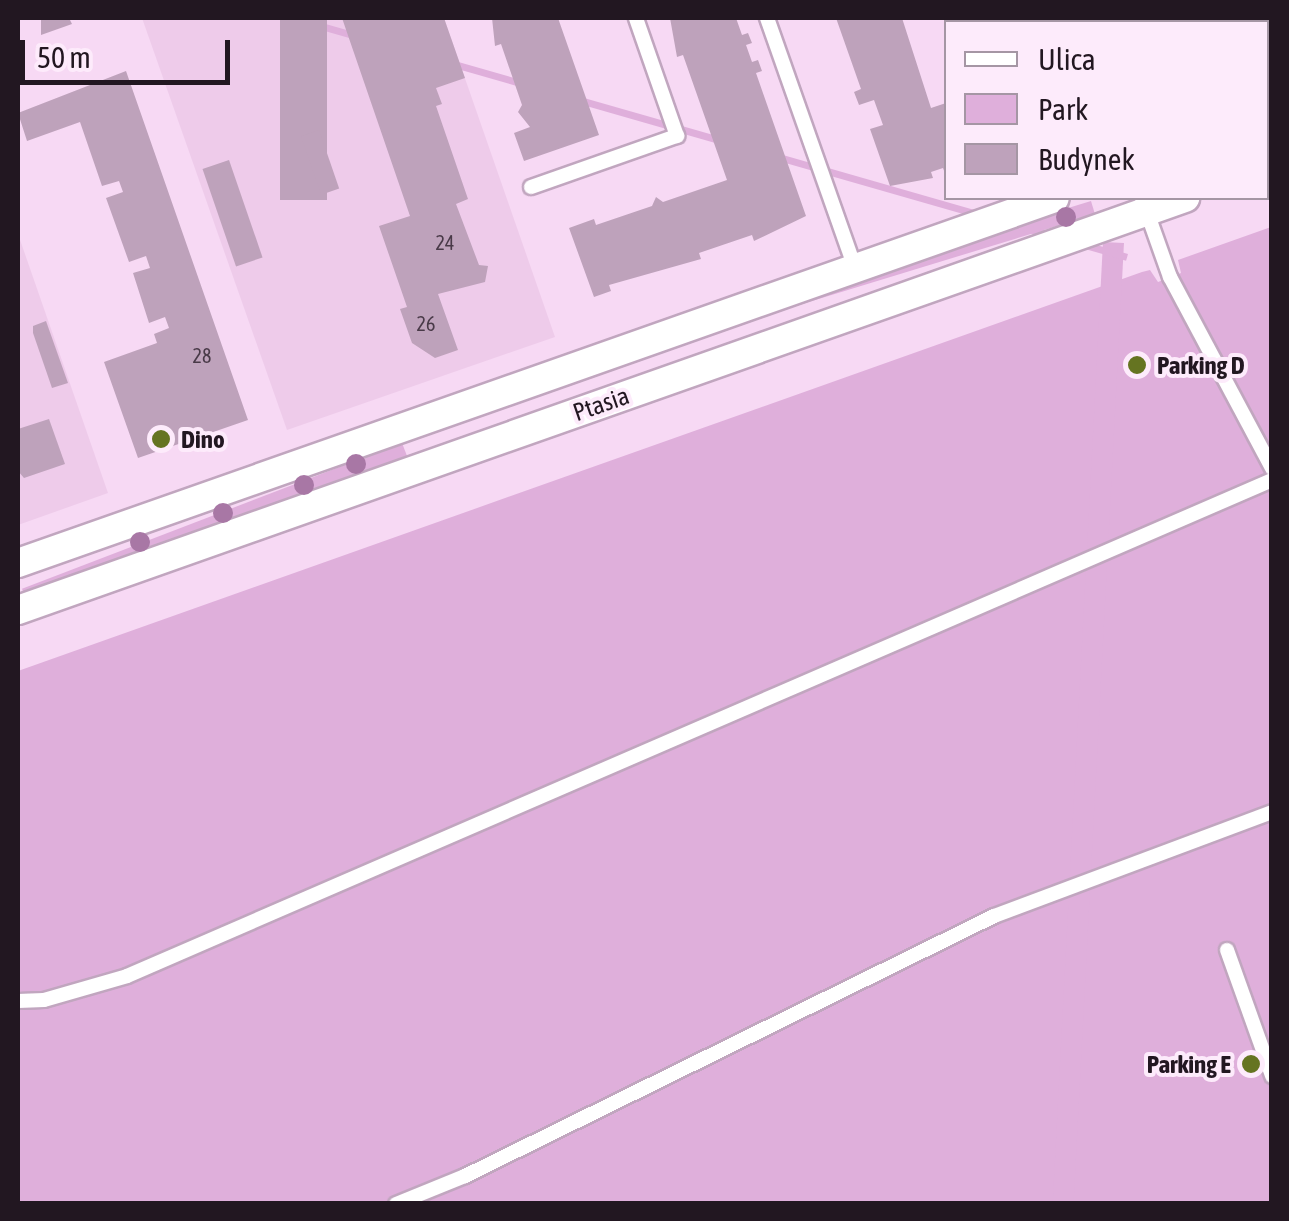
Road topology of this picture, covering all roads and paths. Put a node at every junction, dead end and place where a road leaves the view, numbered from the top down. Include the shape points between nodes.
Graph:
1 (636, 18) edge
2 (767, 18) edge
3 (530, 187) dead end
4 (1049, 200) edge
5 (1171, 200) edge
6 (1144, 204) edge
7 (855, 268) junction
8 (1272, 468) edge
9 (1272, 480) edge
10 (18, 563) edge
11 (18, 610) edge
12 (1272, 812) edge
13 (1227, 950) dead end
14 (18, 1000) edge
15 (1272, 1076) edge
16 (396, 1204) edge

1 - 3 lane via 677,136
2 - 7 lane
4 - 7 street, Ptasia
5 - 6 street, Ptasia
6 - 8 lane via 1170,277
6 - 11 street, Ptasia
7 - 10 street, Ptasia
9 - 14 lane via 127,976 44,1000
12 - 16 lane via 994,916
13 - 15 lane

